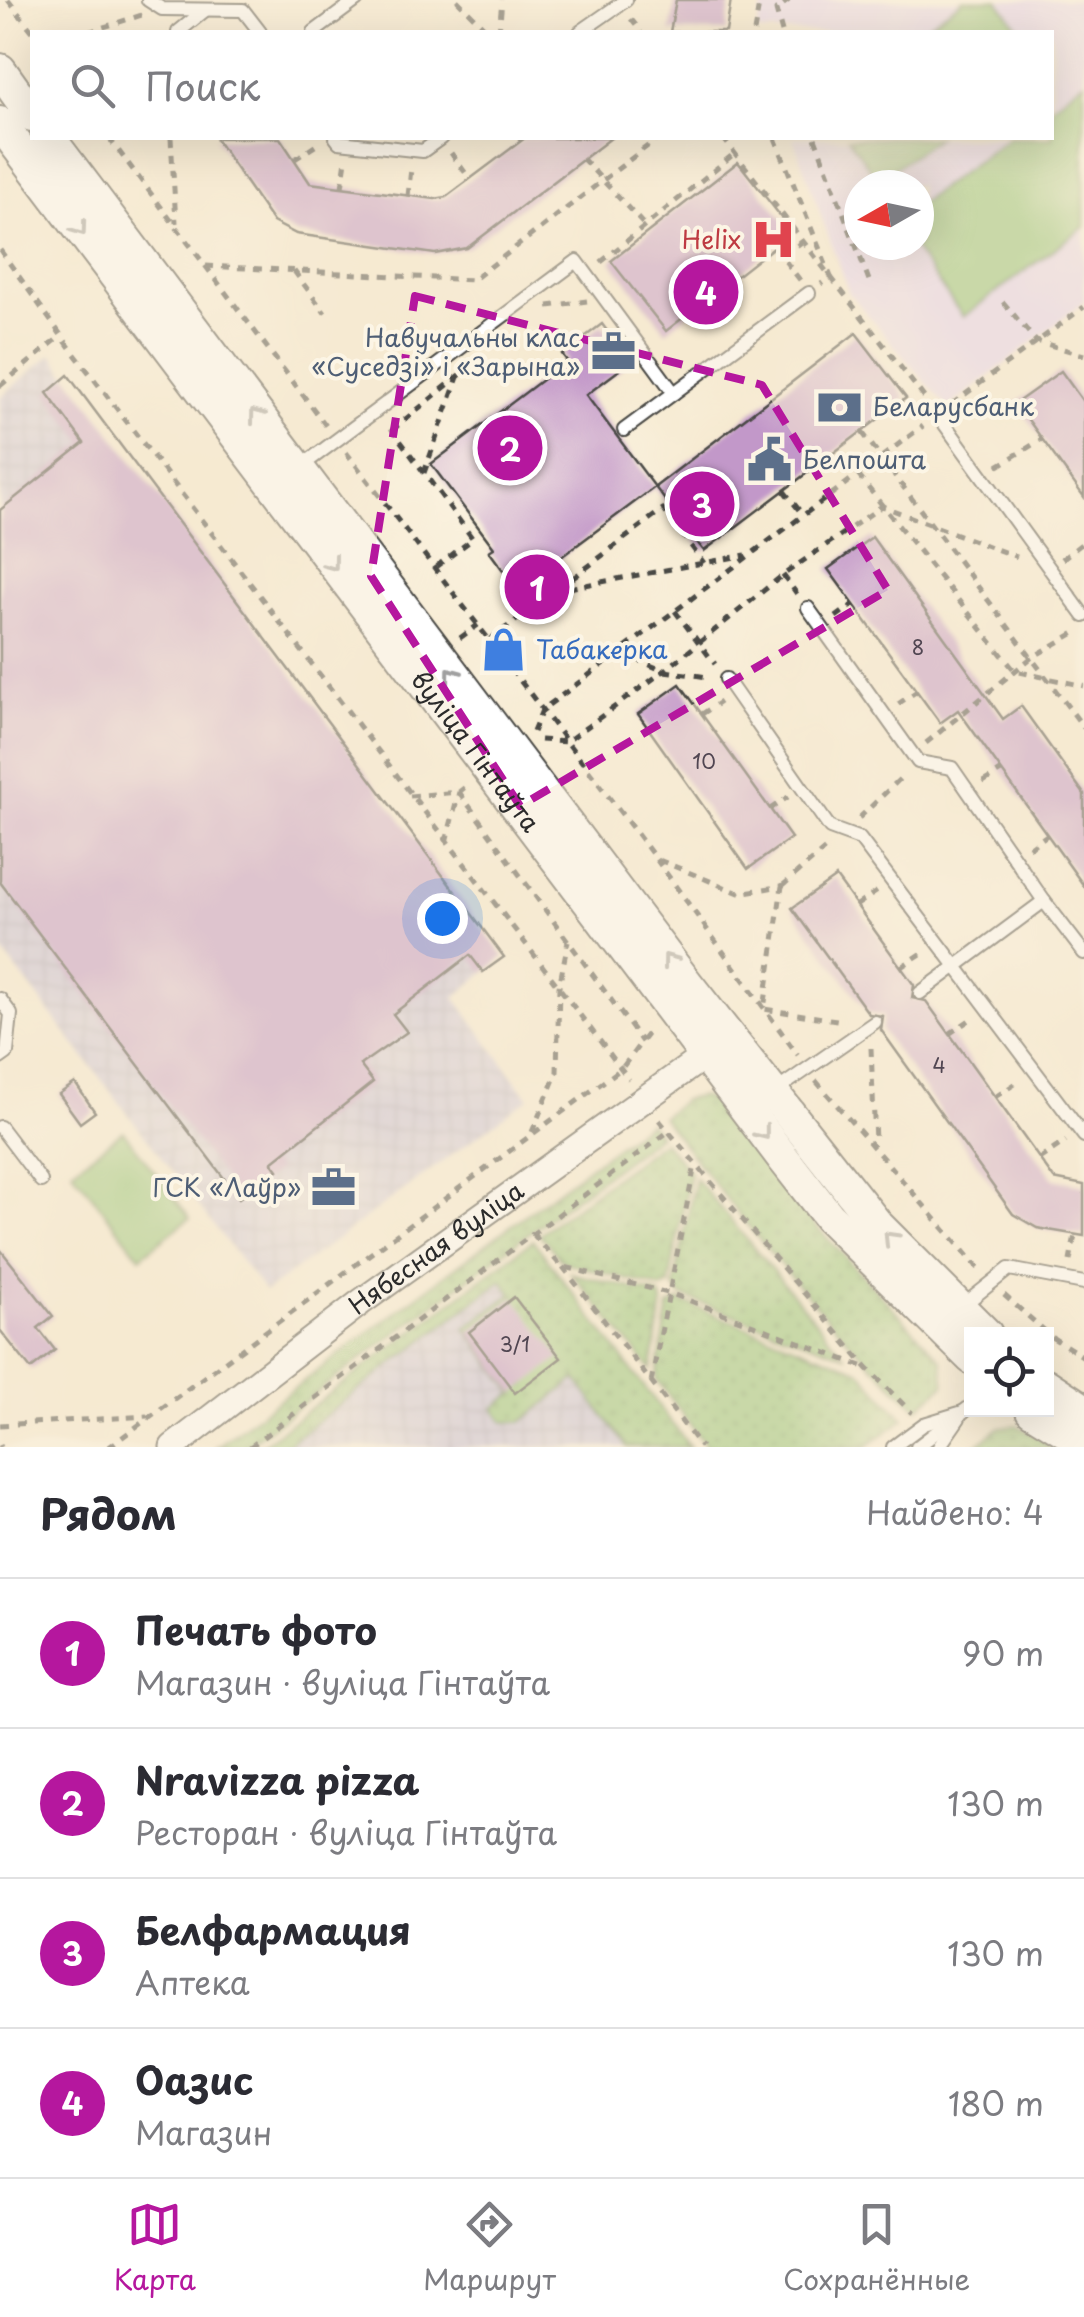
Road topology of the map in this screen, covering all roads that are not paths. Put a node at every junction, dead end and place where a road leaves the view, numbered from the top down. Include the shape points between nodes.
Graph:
1 (148, 0) edge
2 (357, 0) edge
3 (626, 0) edge
4 (204, 11) junction
5 (180, 30) edge
6 (258, 30) edge
7 (317, 30) edge
8 (583, 30) edge
9 (0, 70) edge
10 (30, 112) edge
11 (0, 122) edge
12 (30, 138) edge
13 (342, 140) edge
14 (438, 140) edge
15 (37, 142) edge
16 (809, 292) road end
17 (674, 393) junction
18 (938, 415) road end
19 (624, 430) dead end
20 (286, 478) junction
21 (808, 608) road end
22 (1084, 616) edge
23 (726, 679) road end
24 (1044, 901) junction
25 (1084, 953) edge
26 (957, 966) junction
27 (920, 993) dead end
28 (0, 999) edge
29 (873, 1023) road end
30 (730, 1037) junction
31 (703, 1056) junction
32 (0, 1058) edge
33 (774, 1092) junction
34 (0, 1127) edge
35 (1082, 1134) edge
36 (41, 1182) dead end
37 (1084, 1283) edge
38 (947, 1318) junction
39 (969, 1327) edge
40 (964, 1345) edge
41 (1054, 1389) edge
42 (964, 1409) edge
43 (964, 1410) edge
44 (1084, 1410) edge
45 (964, 1412) edge
46 (1043, 1417) edge
47 (1084, 1442) edge
48 (173, 1447) edge
49 (894, 1447) edge
50 (918, 1447) edge
51 (939, 1447) edge

1 - 4 lane via 162,9
2 - 7 lane
3 - 8 lane
4 - 5 lane
4 - 6 lane via 243,10
9 - 10 main road
11 - 12 main road, вуліца Гінтаўта
13 - 14 lane via 423,152
15 - 20 main road, вуліца Гінтаўта
16 - 17 lane
17 - 19 lane
17 - 20 lane via 577,262
18 - 22 lane
30 -> 20 main road, вуліца Гінтаўта
20 -> 31 main road, вуліца Гінтаўта
21 - 24 lane via 915,758 952,768
23 - 26 lane via 830,828 860,838
24 - 25 lane
24 - 26 lane
26 - 27 lane
26 - 35 lane
28 - 32 lane via 12,1014 7,1053
29 - 33 lane
30 - 31 main road
30 - 33 main road, вуліца Гінтаўта
31 -> 38 main road, вуліца Гінтаўта via 829,1217
31 - 48 street, Нябесная вуліца via 360,1302
38 -> 33 main road, вуліца Гінтаўта
34 - 36 lane
37 - 38 lane via 1009,1269
38 - 39 main road, вуліца Гінтаўта
38 - 40 main road, вуліца Гінтаўта
41 - 44 main road
42 - 49 lane via 924,1424
43 - 50 lane
45 - 51 lane
46 - 47 main road

